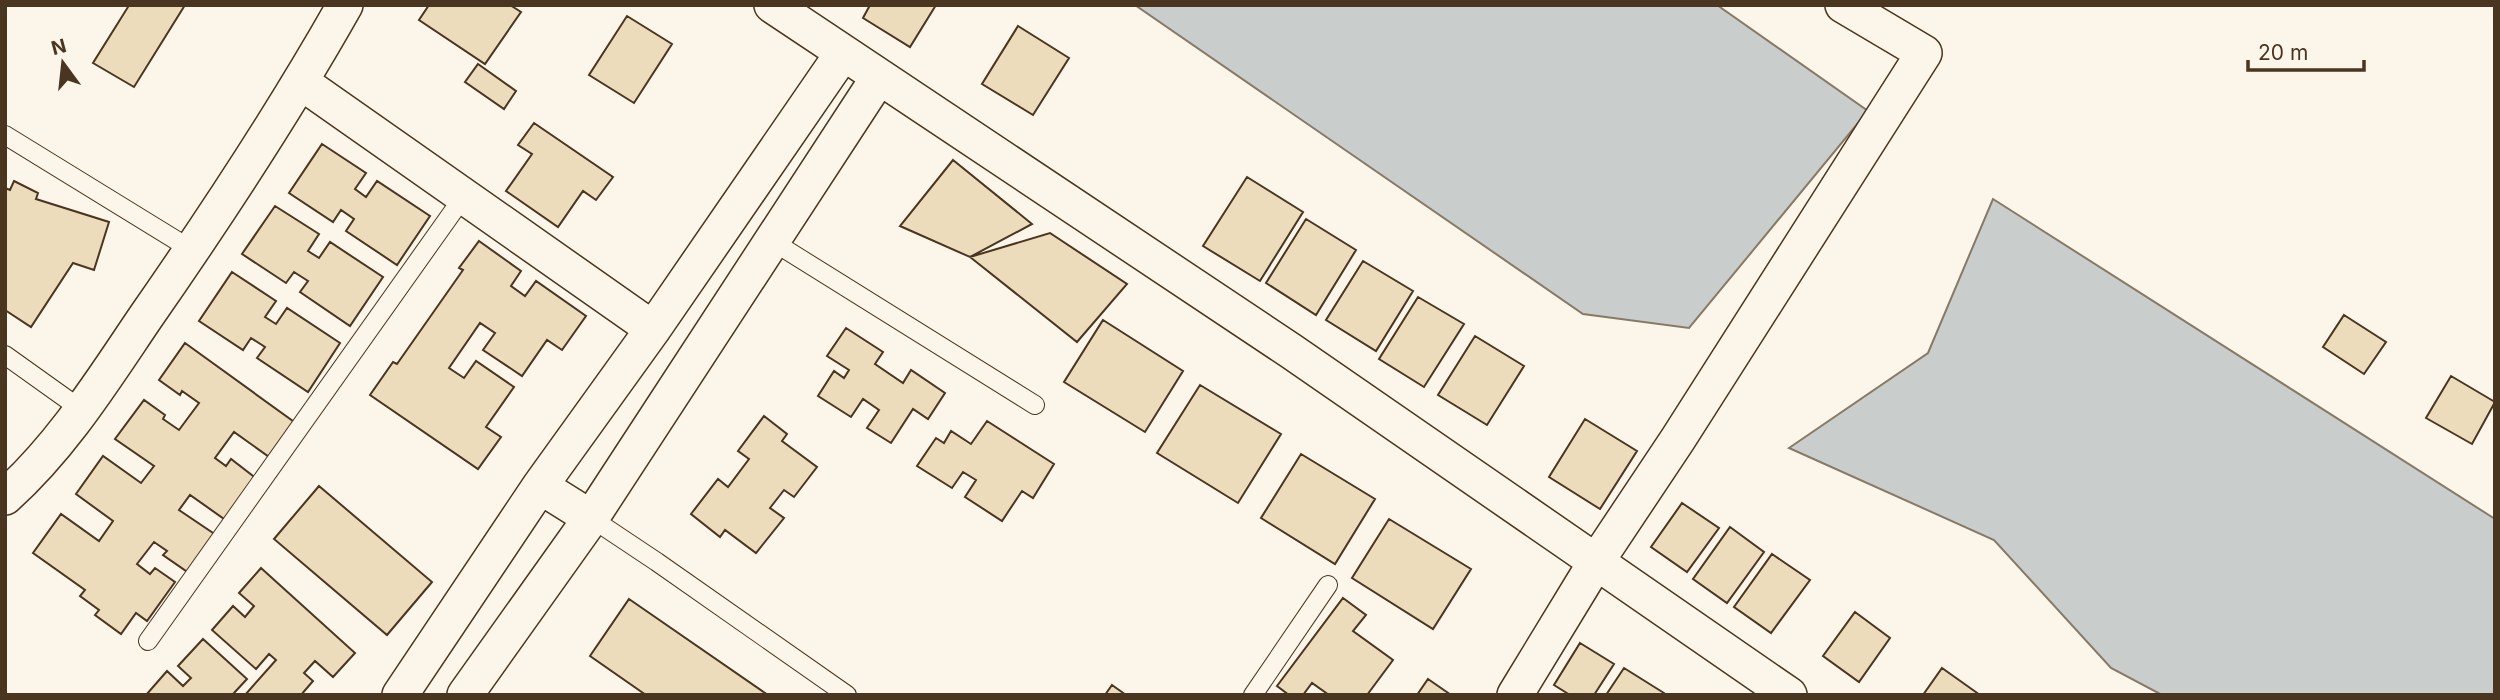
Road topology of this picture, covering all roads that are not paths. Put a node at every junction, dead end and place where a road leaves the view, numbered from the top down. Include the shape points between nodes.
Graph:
1 (345, 5) edge
2 (772, 5) edge
3 (1843, 5) edge
4 (843, 53) junction
5 (879, 76) junction
6 (302, 82) junction
7 (5, 135) edge
8 (464, 196) junction
9 (772, 242) junction
10 (192, 250) junction
11 (653, 329) junction
12 (5, 355) edge
13 (1035, 405) dead end
14 (82, 410) junction
15 (540, 486) junction
16 (5, 497) edge
17 (591, 518) junction
18 (1596, 562) junction
19 (1328, 584) dead end
20 (148, 641) dead end
21 (400, 695) edge
22 (465, 695) edge
23 (847, 695) edge
24 (1253, 695) edge
25 (1515, 695) edge
26 (1789, 695) edge

1 - 6 street
2 - 4 street
3 - 18 street via 1924,52
4 - 5 street
4 - 11 street
5 - 9 street
5 - 18 street via 1291,351
6 - 8 street
6 - 10 street
7 - 10 lane
8 - 11 street
8 - 20 lane
9 - 13 lane
9 - 17 street
10 - 14 street
11 - 15 street
12 - 14 lane
14 - 16 street via 28,477
15 - 17 street
15 - 21 street
17 - 22 street
17 - 23 lane
18 - 25 street
18 - 26 street
19 - 24 lane

